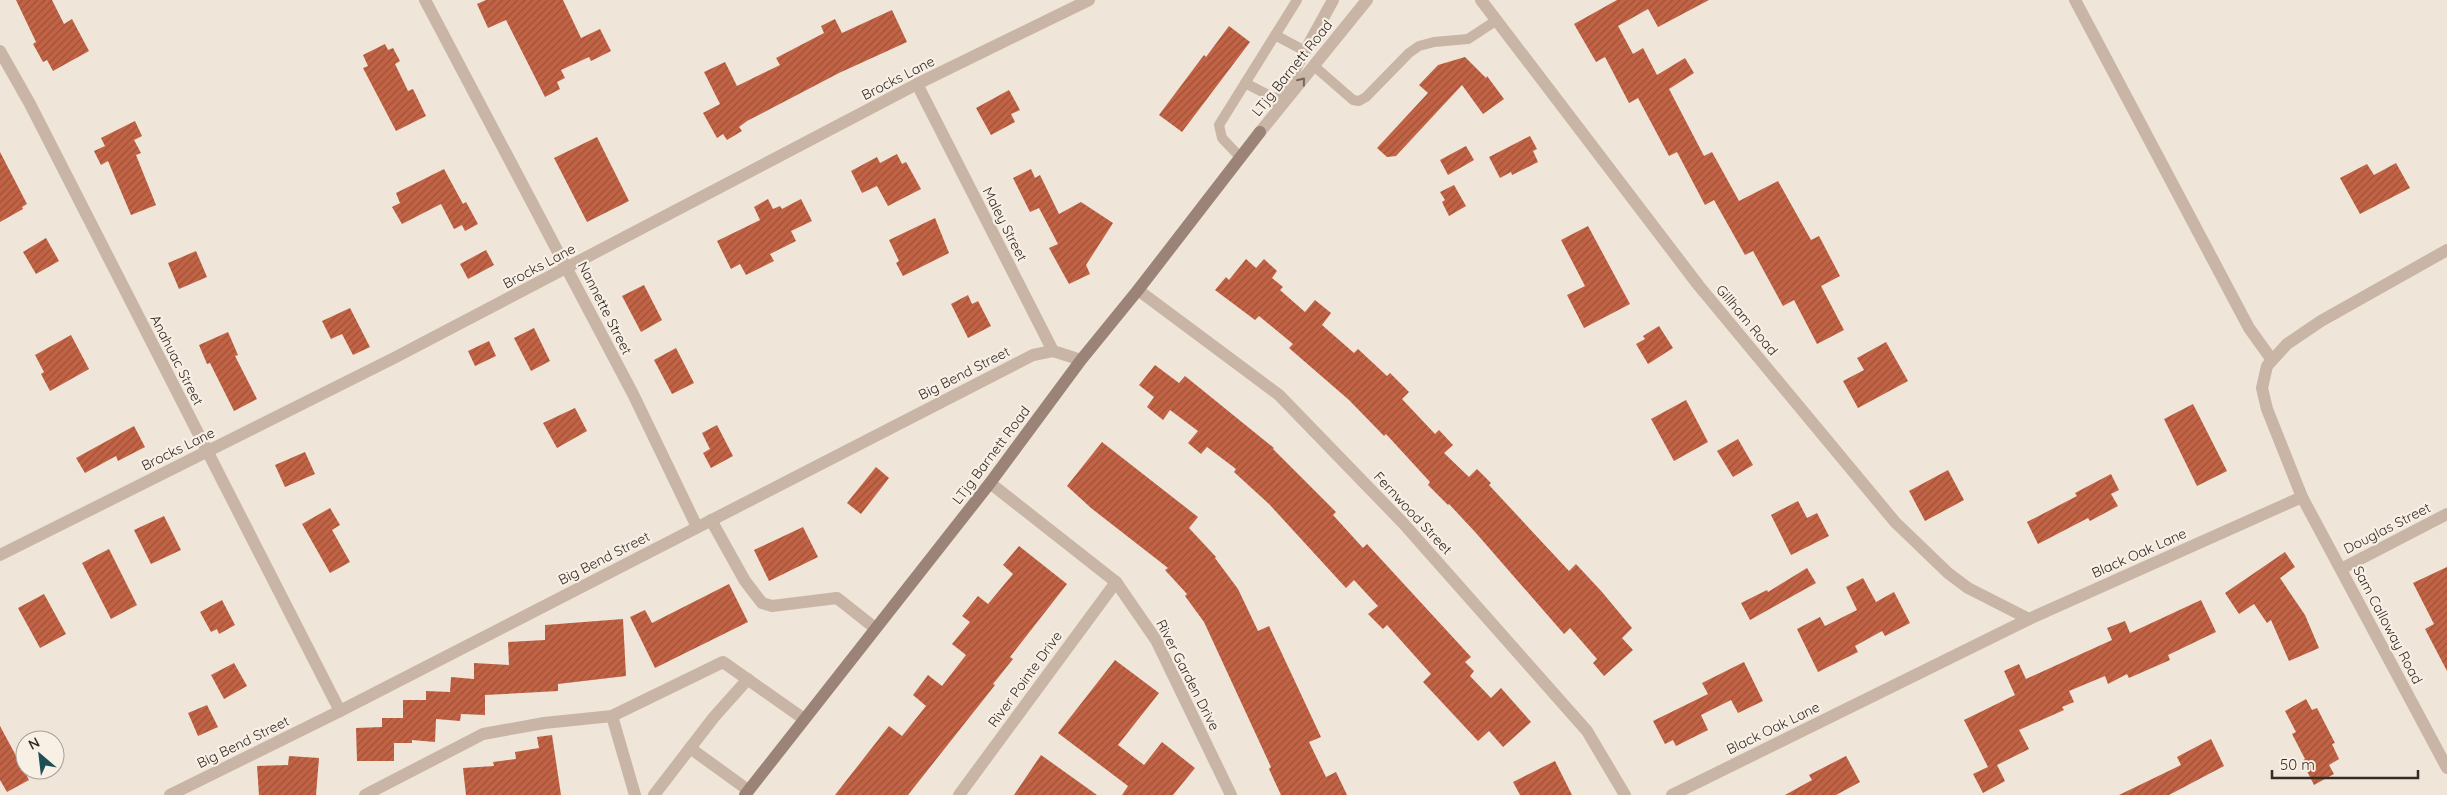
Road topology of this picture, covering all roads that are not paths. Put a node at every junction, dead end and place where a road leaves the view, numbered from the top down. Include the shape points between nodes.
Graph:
1 (425, 0) edge
2 (1089, 0) edge
3 (1297, 0) edge
4 (1333, 0) edge
5 (1367, 0) edge
6 (1481, 0) edge
7 (2075, 0) edge
8 (1497, 20) junction
9 (1275, 35) junction
10 (0, 51) edge
11 (1305, 51) junction
12 (1314, 66) junction
13 (1245, 83) junction
14 (917, 84) junction
15 (1278, 100) junction
16 (1260, 132) junction
17 (1240, 157) junction
18 (2447, 250) edge
19 (567, 268) junction
20 (1138, 290) junction
21 (1053, 351) junction
22 (1081, 360) junction
23 (2272, 360) junction
24 (207, 452) junction
25 (990, 484) junction
26 (2302, 497) junction
27 (2447, 514) edge
28 (711, 520) junction
29 (697, 527) junction
30 (0, 554) edge
31 (2340, 569) junction
32 (1116, 582) junction
33 (2029, 619) junction
34 (875, 628) junction
35 (748, 679) junction
36 (340, 711) junction
37 (612, 716) junction
38 (804, 719) junction
39 (690, 748) junction
40 (2447, 768) edge
41 (747, 793) edge
42 (170, 795) edge
43 (365, 795) edge
44 (635, 795) edge
45 (654, 795) edge
46 (959, 795) edge
47 (1231, 795) edge
48 (1625, 795) edge
49 (1672, 795) edge

1 - 19 street, Nannette Street
2 - 14 street, Brocks Lane
3 - 9 lane
4 - 11 street, LTjg Barnett Road
5 - 12 street, LTjg Barnett Road
6 - 8 street, Gillham Road
7 - 23 street via 2249,328
8 - 12 lane via 1468,39 1419,46 1359,101 1353,100
8 - 33 street, Gillham Road via 1699,286 1895,522 1968,588
9 - 11 lane
9 - 13 lane
10 - 24 street, Anahuac Street
11 - 15 street, LTjg Barnett Road
16 -> 12 street, LTjg Barnett Road
13 - 15 lane
13 - 17 lane via 1219,124 1222,138
14 - 19 street, Brocks Lane
14 - 21 street, Maley Street
15 - 16 street, LTjg Barnett Road
16 - 17 street, LTjg Barnett Road
17 - 20 street, LTjg Barnett Road
18 - 23 street via 2321,321 2287,344
19 - 24 street, Brocks Lane
19 - 29 street, Nannette Street
20 - 22 street, LTjg Barnett Road
20 - 48 street, Fernwood Street via 1279,394 1389,508 1586,731
21 - 22 street
21 - 28 street, Big Bend Street via 1033,355
22 - 25 street, LTjg Barnett Road
23 - 26 street via 2267,366 2262,388 2265,402
24 - 30 street, Brocks Lane
24 - 36 street, Anahuac Street
25 - 32 street, River Garden Drive
25 - 34 street, LTjg Barnett Road
26 - 31 street, Sam Calloway Road
26 - 33 street, Black Oak Lane
27 - 31 street, Douglas Street
28 - 29 street, Big Bend Street
28 - 34 street via 745,581 762,603 772,606 837,598
29 - 36 street, Big Bend Street
31 - 40 street, Sam Calloway Road
32 - 46 street, River Pointe Drive
32 - 47 street, River Garden Drive via 1156,640
33 - 49 street, Black Oak Lane
34 - 38 street, LTjg Barnett Road
35 - 37 street via 723,662
35 - 38 street
35 - 39 street
36 - 42 street, Big Bend Street
37 - 43 street via 483,734
37 - 44 street
38 - 41 street, LTjg Barnett Road
39 - 41 street
39 - 45 street

